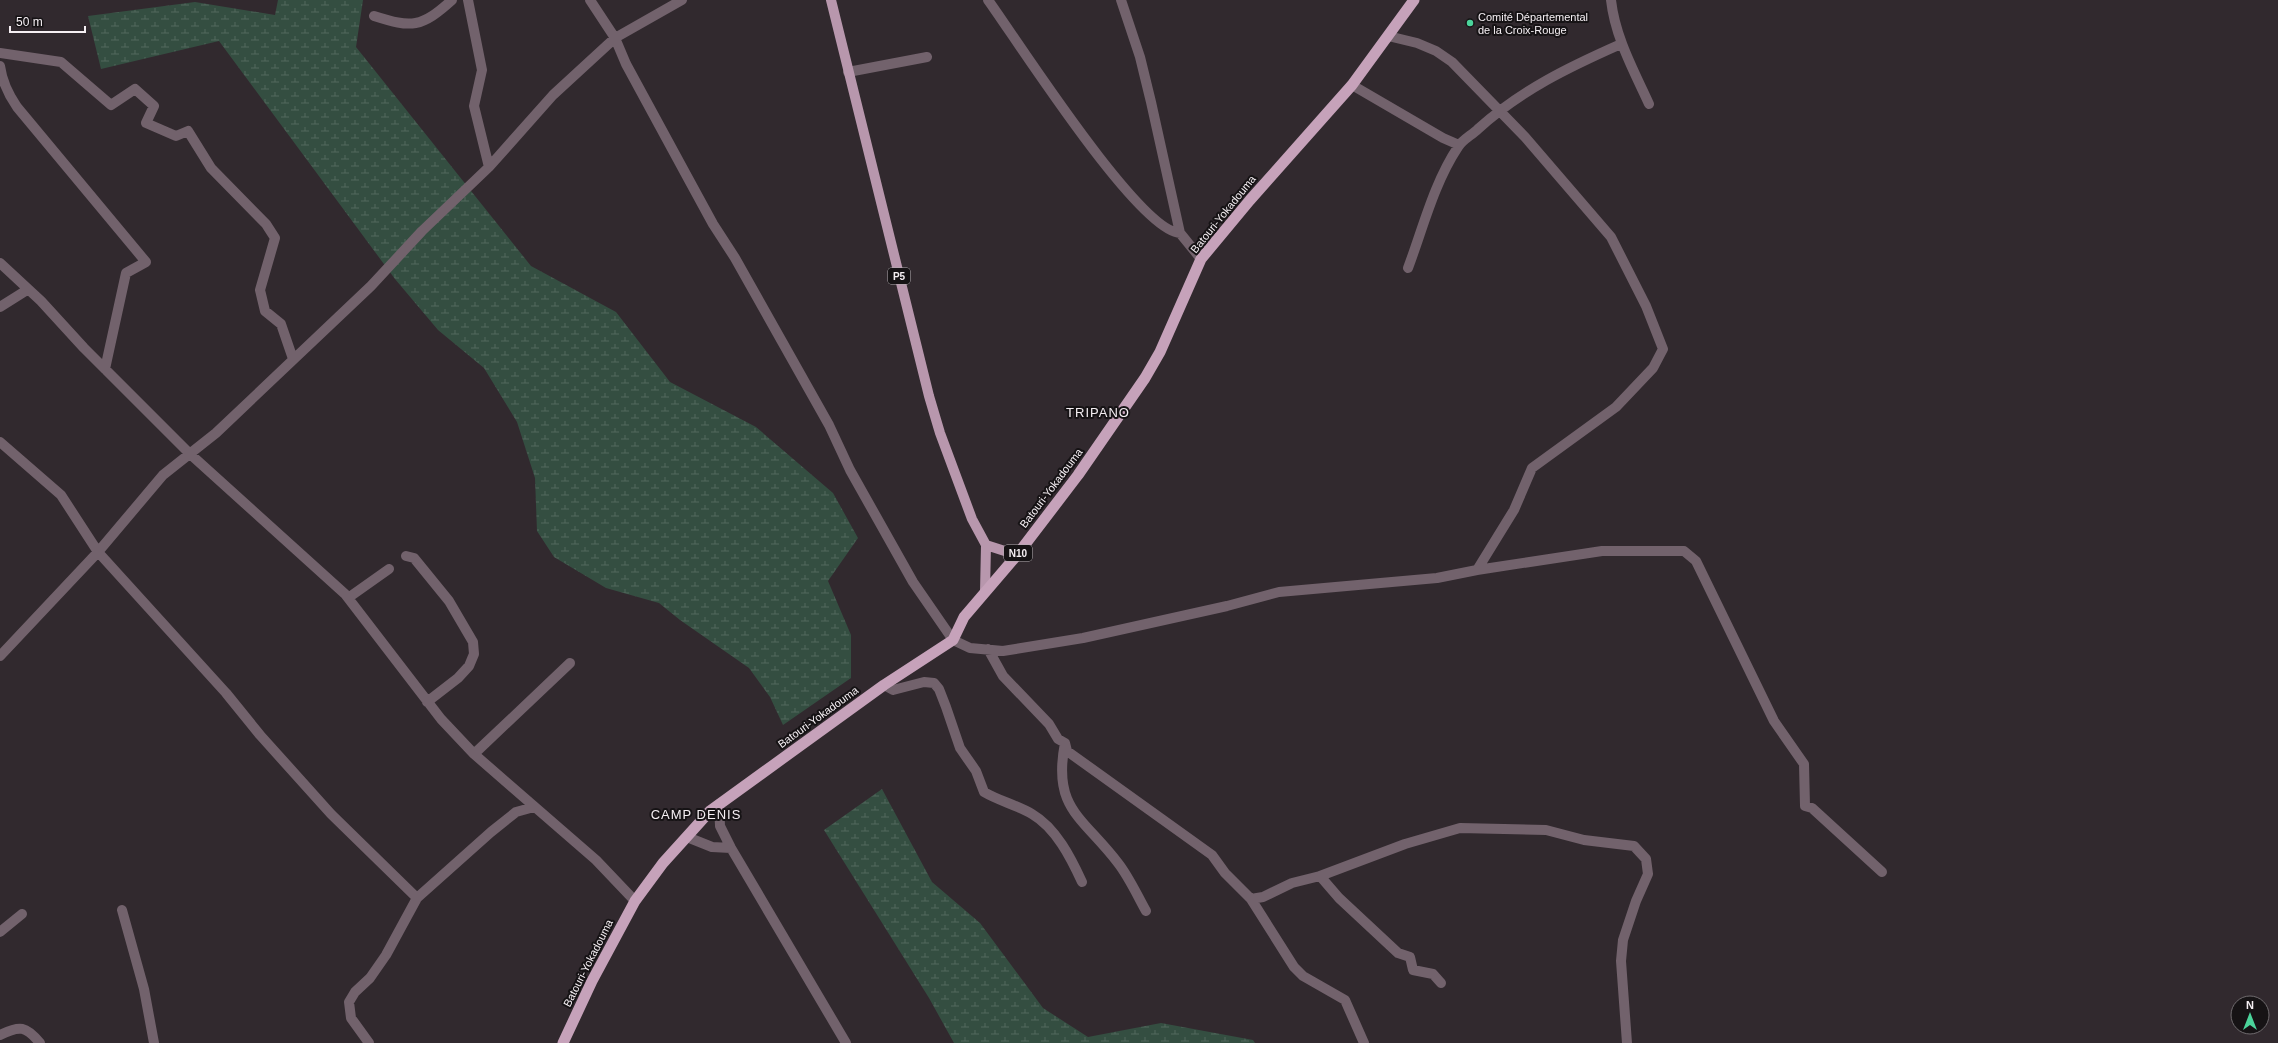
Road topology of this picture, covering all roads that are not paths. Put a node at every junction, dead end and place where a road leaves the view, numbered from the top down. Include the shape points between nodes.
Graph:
1 (452, 0) edge
2 (468, 0) edge
3 (590, 0) edge
4 (682, 0) edge
5 (831, 0) edge
6 (988, 0) edge
7 (1121, 0) edge
8 (1414, 0) edge
9 (1611, 0) edge
10 (374, 16) dead end
11 (1388, 36) junction
12 (615, 38) junction
13 (1622, 44) junction
14 (0, 52) edge
15 (927, 56) dead end
16 (0, 66) edge
17 (848, 72) junction
18 (1352, 85) junction
19 (1649, 104) dead end
20 (1499, 110) junction
21 (1459, 145) junction
22 (489, 167) junction
23 (1180, 234) junction
24 (1201, 259) junction
25 (0, 263) edge
26 (1408, 268) dead end
27 (27, 290) junction
28 (0, 307) edge
29 (294, 359) junction
30 (105, 369) junction
31 (0, 442) edge
32 (189, 453) junction
33 (986, 545) junction
34 (98, 552) junction
35 (1017, 555) junction
36 (406, 556) dead end
37 (389, 569) dead end
38 (1477, 570) junction
39 (985, 592) junction
40 (348, 598) junction
41 (953, 640) junction
42 (988, 649) junction
43 (0, 656) edge
44 (570, 663) dead end
45 (884, 685) junction
46 (426, 702) junction
47 (1065, 743) junction
48 (474, 754) junction
49 (522, 795) junction
50 (719, 804) junction
51 (534, 807) junction
52 (516, 812) junction
53 (687, 837) junction
54 (731, 848) junction
55 (1882, 872) dead end
56 (1320, 876) junction
57 (1082, 882) dead end
58 (417, 898) junction
59 (1251, 899) junction
60 (635, 901) junction
61 (122, 910) dead end
62 (1146, 911) dead end
63 (22, 914) dead end
64 (0, 932) edge
65 (1441, 983) dead end
66 (0, 1035) edge
67 (40, 1043) edge
68 (154, 1043) edge
69 (369, 1043) edge
70 (563, 1043) edge
71 (846, 1043) edge
72 (1364, 1043) edge
73 (1627, 1043) edge

1 - 10 street via 435,15 419,23 405,24
2 - 22 street via 482,70 474,106
3 - 12 street
4 - 12 street
5 - 17 main road, P5
6 - 23 street via 1104,163 1144,209 1167,229
7 - 23 street via 1151,102
8 - 11 highway, Batouri-Yokadouma / N10
9 - 13 street via 1612,16
11 - 18 highway, Batouri-Yokadouma / N10
11 - 20 street via 1436,51 1452,62
12 - 22 street via 553,95
12 - 41 street via 626,64 692,186 829,426 850,470 913,582
13 - 19 street
13 - 20 street via 1539,83
14 - 29 street via 61,62 111,106 135,89 154,106 146,123 176,136 188,131 210,168 266,224 275,238 260,290 265,311 281,324
15 - 17 street
16 - 30 street via 9,95 146,262 126,273
17 - 33 main road, P5 via 931,403 972,519
18 - 21 street
18 - 24 highway, Batouri-Yokadouma / N10
20 - 21 street
20 - 38 street via 1611,237 1646,306 1663,349 1654,368 1616,406 1532,468 1514,510
21 - 26 street via 1442,177
22 - 29 street via 422,231 371,286
23 - 24 street
24 - 35 highway, Batouri-Yokadouma / N10 via 1163,346 1145,378 1078,475
25 - 27 street
27 - 28 street
27 - 30 street
29 - 32 street via 216,433
30 - 32 street
31 - 34 street via 61,494
32 - 34 street via 163,475
32 - 40 street
33 - 35 main road
33 - 39 main road, P5
34 - 43 street
34 - 58 street via 331,814
35 - 39 highway, Batouri-Yokadouma / N10
36 - 46 street via 414,558 449,601 473,642 474,654 469,666 458,678
37 - 40 street
38 - 42 street via 1437,578 1376,585 1278,592 1220,608 1084,638 1003,651
38 - 55 street via 1602,551 1672,550 1684,551 1691,555 1774,720 1804,764 1805,806 1812,808
39 - 41 highway, Batouri-Yokadouma / N10 via 964,618
40 - 46 street
41 - 42 street via 970,648
41 - 45 highway, Batouri-Yokadouma
42 - 47 street via 1003,676 1049,724 1058,739
44 - 48 street
45 - 50 highway, Batouri-Yokadouma
45 - 57 street via 893,690 924,682 934,683 942,695 960,748 976,771 984,792 1034,815 1072,859
46 - 48 street
47 - 59 street via 1067,751 1212,855 1225,873
47 - 62 street via 1062,780 1068,803 1077,818 1118,864
48 - 49 street
49 - 51 street
49 - 52 street
50 - 53 highway, Batouri-Yokadouma
50 - 54 street via 720,826
51 - 52 street
51 - 60 street via 596,860
52 - 58 street
53 - 54 street via 712,847
53 - 60 highway, Batouri-Yokadouma via 663,863
54 - 71 street
56 - 59 street via 1292,883 1262,897
56 - 65 street via 1398,952 1410,957 1413,970 1433,974
56 - 73 street via 1405,844 1460,828 1546,830 1584,840 1634,846 1646,859 1648,874 1623,940
58 - 69 street via 386,955 349,1002 351,1018
59 - 72 street via 1294,967 1303,976 1345,1000
60 - 70 highway, Batouri-Yokadouma via 592,981
61 - 68 street via 144,989
63 - 64 street
66 - 67 street via 12,1029 30,1030

